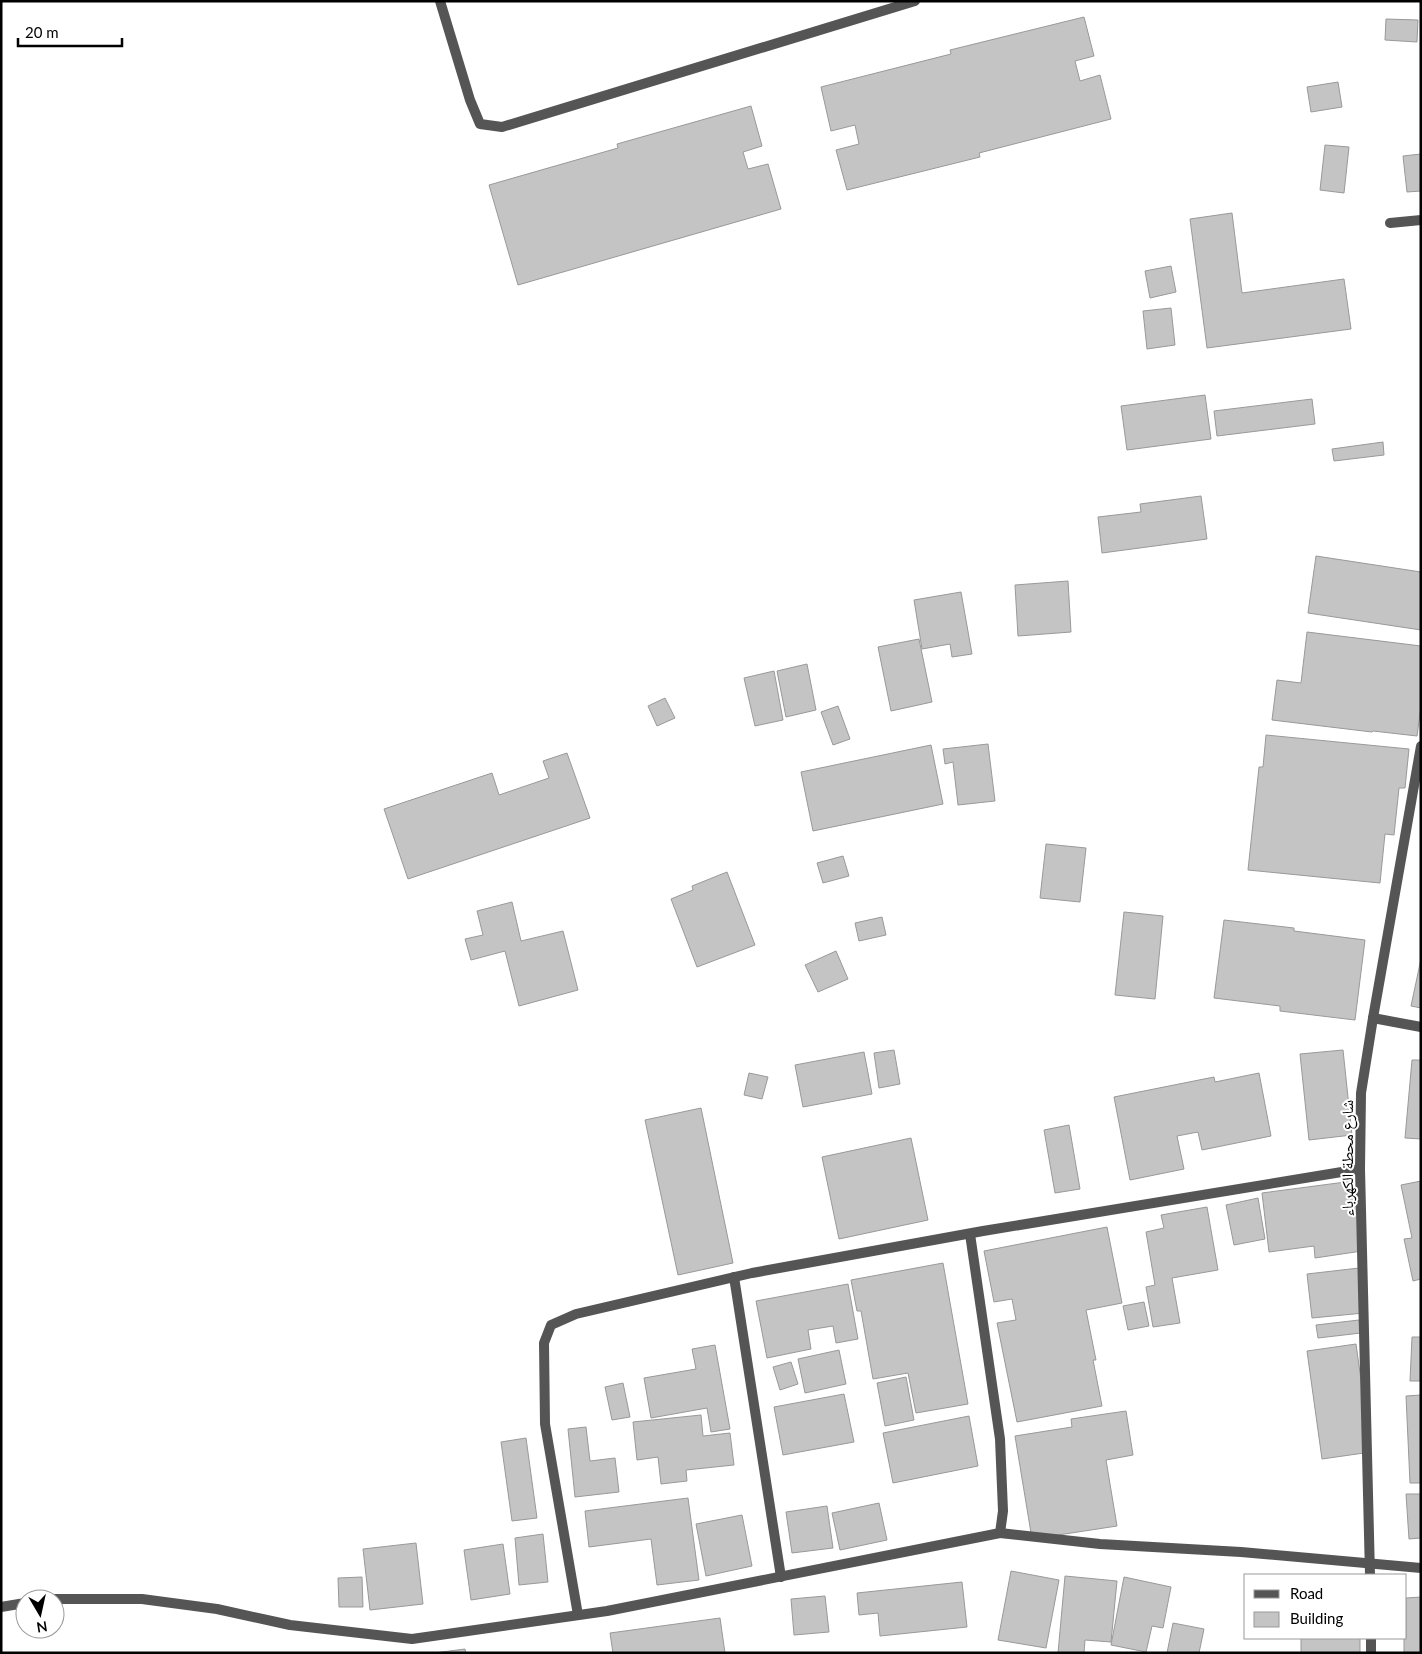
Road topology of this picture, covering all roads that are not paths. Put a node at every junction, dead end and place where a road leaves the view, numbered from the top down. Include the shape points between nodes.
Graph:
1 (440, 1) edge
2 (915, 1) edge
3 (1421, 220) edge
4 (1390, 223) dead end
5 (1421, 746) edge
6 (1373, 1018) junction
7 (1421, 1027) edge
8 (1360, 1169) junction
9 (970, 1234) junction
10 (734, 1277) junction
11 (1000, 1533) junction
12 (1370, 1564) junction
13 (1421, 1568) edge
14 (1370, 1574) edge
15 (781, 1577) junction
16 (65, 1599) edge
17 (15, 1605) edge
18 (1, 1607) edge
19 (578, 1615) junction
20 (1371, 1639) edge
21 (1372, 1653) edge

1 - 2 street via 480,124 502,127
3 - 4 street
5 - 6 street, شارع محطة الكهرباء
6 - 7 street
6 - 8 street, شارع محطة الكهرباء via 1361,1093
8 - 9 street
8 - 12 street, شارع محطة الكهرباء
9 - 10 street
9 - 11 street via 1000,1439 1003,1511
10 - 15 street
10 - 19 street via 576,1314 551,1325 544,1343 545,1424
11 - 12 street via 1100,1544
11 - 15 street
12 - 13 street
12 - 14 street, شارع محطة الكهرباء
15 - 19 street
16 - 19 street via 142,1600 217,1608 290,1625 412,1639
17 - 18 street
20 - 21 street

